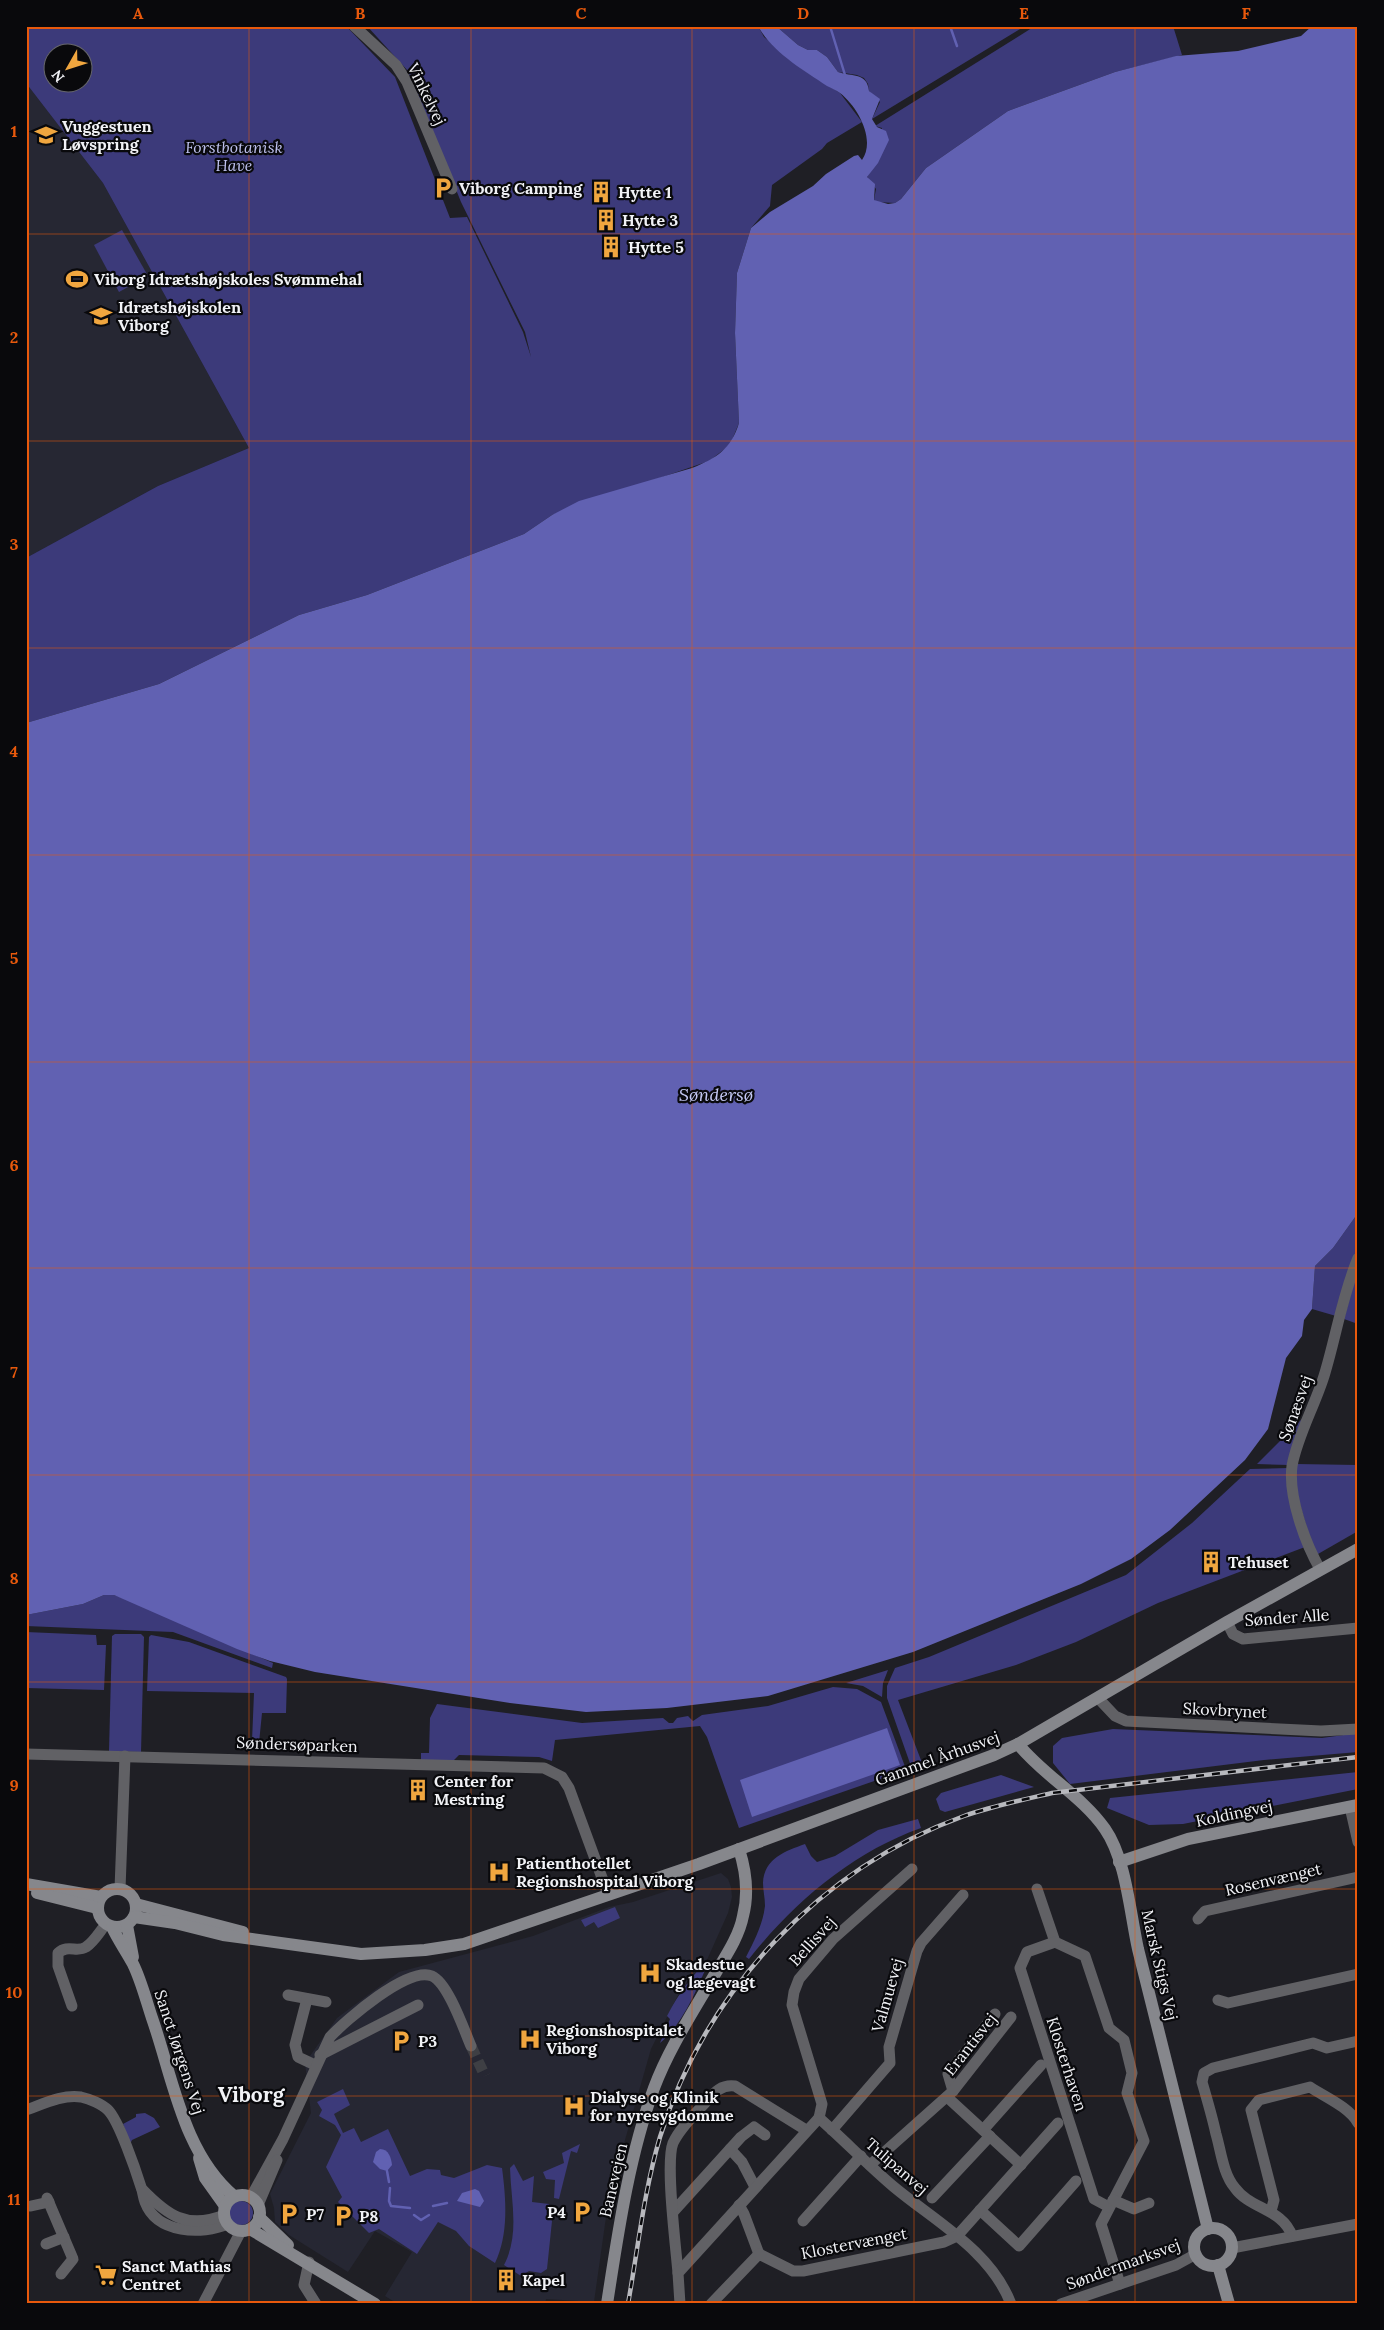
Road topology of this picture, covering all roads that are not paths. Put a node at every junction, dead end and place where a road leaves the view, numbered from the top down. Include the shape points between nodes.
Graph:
1 (354, 26) edge
2 (452, 189) dead end
3 (1358, 1258) edge
4 (1358, 1549) edge
5 (1320, 1569) junction
6 (1227, 1622) junction
7 (1358, 1628) edge
8 (1098, 1698) junction
9 (1358, 1729) edge
10 (1018, 1744) junction
11 (26, 1754) edge
12 (125, 1756) junction
13 (1354, 1806) edge
14 (1358, 1842) edge
15 (739, 1849) junction
16 (1119, 1862) junction
17 (912, 1869) dead end
18 (1358, 1877) edge
19 (26, 1884) edge
20 (120, 1889) junction
21 (1037, 1889) dead end
22 (26, 1890) edge
23 (608, 1894) junction
24 (963, 1895) dead end
25 (99, 1903) junction
26 (136, 1904) junction
27 (1198, 1919) dead end
28 (131, 1921) junction
29 (109, 1926) junction
30 (256, 1938) junction
31 (1056, 1942) junction
32 (133, 1965) junction
33 (1358, 1974) edge
34 (288, 1995) dead end
35 (307, 1999) junction
36 (1218, 2000) dead end
37 (326, 2002) dead end
38 (418, 2005) dead end
39 (72, 2006) dead end
40 (995, 2014) dead end
41 (1011, 2017) dead end
42 (334, 2032) junction
43 (356, 2036) junction
44 (1358, 2041) edge
45 (471, 2046) tunnel mouth
46 (317, 2060) junction
47 (1041, 2065) dead end
48 (950, 2094) junction
49 (26, 2110) edge
50 (819, 2118) junction
51 (1358, 2123) edge
52 (1058, 2124) dead end
53 (806, 2130) junction
54 (832, 2130) junction
55 (986, 2133) junction
56 (765, 2136) dead end
57 (730, 2149) junction
58 (861, 2156) junction
59 (1021, 2164) junction
60 (870, 2165) junction
61 (1076, 2181) dead end
62 (755, 2187) junction
63 (932, 2198) dead end
64 (1149, 2203) dead end
65 (1111, 2204) junction
66 (739, 2205) junction
67 (31, 2206) dead end
68 (256, 2207) junction
69 (228, 2210) junction
70 (980, 2210) junction
71 (1271, 2211) junction
72 (673, 2212) junction
73 (803, 2222) dead end
74 (1358, 2224) edge
75 (1208, 2229) junction
76 (245, 2230) junction
77 (957, 2236) junction
78 (1292, 2236) junction
79 (64, 2237) junction
80 (46, 2244) dead end
81 (1232, 2248) junction
82 (759, 2254) junction
83 (1196, 2254) junction
84 (309, 2262) junction
85 (1218, 2265) junction
86 (678, 2273) junction
87 (61, 2274) dead end
88 (1120, 2284) junction
89 (203, 2304) edge
90 (316, 2304) edge
91 (375, 2304) edge
92 (607, 2304) edge
93 (680, 2304) edge
94 (711, 2304) edge
95 (1011, 2304) edge
96 (1061, 2304) edge
97 (1228, 2304) edge

1 - 2 street, Vinkelvej via 396,65 407,82
3 - 5 street, Sønæsvej via 1324,1378 1292,1467 1294,1496 1302,1527
4 - 5 street, Gammel Århusvej
5 - 6 street, Gammel Århusvej
6 - 7 street, Sønder Alle via 1233,1634 1243,1639
6 - 8 street, Gammel Århusvej
8 - 9 street, Skovbrynet via 1115,1716 1126,1721 1321,1731
8 - 10 street, Gammel Århusvej
10 - 15 street, Gammel Århusvej
10 - 16 street, Marsk Stigs Vej via 1032,1761 1106,1829
11 - 12 street, Søndersøparken
12 - 20 street
12 - 23 street, Søndersøparken via 544,1768 562,1777 569,1788
13 - 14 street
13 - 16 street, Koldingvej via 1198,1837
15 - 23 street, Gammel Århusvej
15 - 92 street, Banevejen via 746,1875 743,1917 725,1957 680,2032 652,2093 620,2215
16 - 75 street, Marsk Stigs Vej
17 - 50 street, Bellisvej via 833,1939 800,1979 794,1992 792,2005 822,2104
18 - 27 street, Rosenvænget via 1205,1911
19 - 25 street
20 - 25 street via 107,1891
20 - 26 street via 130,1894
21 - 31 street
22 - 25 street
23 - 30 street, Gammel Århusvej via 464,1944 425,1950 361,1954
24 - 54 street, Valmuevej via 917,1951 889,2047 890,2063
25 - 29 street via 98,1915
26 - 28 street
26 - 30 street via 225,1926
28 - 29 street
28 - 30 street via 175,1922 223,1935
28 - 32 street, Sanct Jørgens Vej
29 - 32 street, Sanct Jørgens Vej
29 - 39 street via 87,1947 62,1949 58,1953 58,1966
31 - 65 street via 1086,1956 1109,2028 1124,2040 1132,2073 1127,2093 1144,2141
31 - 65 street, Klosterhaven via 1027,1952 1020,1968 1094,2199
32 - 69 street, Sanct Jørgens Vej via 205,2178
33 - 36 street via 1228,2003
34 - 35 street
35 - 37 street
35 - 46 street via 295,2052 303,2060
38 - 43 street
40 - 48 street, Erantisvej via 948,2074
41 - 48 street, Erantisvej
42 - 43 street via 342,2036
42 - 45 street via 369,2002 405,1981 422,1975 433,1976 444,1986
42 - 46 street
43 - 46 street
44 - 71 street via 1327,2048 1313,2043 1204,2073 1202,2082 1233,2186 1239,2193
46 - 68 street
47 - 55 street, Tulipanvej
48 - 55 street
48 - 60 street, Erantisvej
49 - 69 street via 73,2096 94,2102 112,2116 142,2189 164,2210 182,2219 202,2222
50 - 53 street
50 - 54 street, Tulipanvej
51 - 71 street via 1346,2110 1310,2087 1259,2100 1251,2110 1274,2200
52 - 59 street
53 - 62 street
53 - 72 street via 735,2086 718,2089 680,2131 672,2146
54 - 58 street, Tulipanvej
55 - 59 street
55 - 63 street, Tulipanvej
56 - 57 street via 754,2127
57 - 62 street via 742,2162
57 - 72 street
58 - 60 street, Tulipanvej
58 - 73 street, Klostervænget
59 - 70 street
60 - 77 street, Tulipanvej
61 - 70 street via 1019,2246
62 - 66 street
64 - 65 street, Klosterhaven via 1134,2208
65 - 88 street via 1101,2224
66 - 82 street
66 - 86 street
67 - 79 street via 48,2200 51,2222
68 - 69 street via 242,2194
68 - 76 street
68 - 84 street
69 - 76 street
70 - 77 street
71 - 78 street via 1289,2226
72 - 86 street
74 - 78 street
75 - 81 street via 1217,2228 1225,2232 1231,2239
75 - 83 street via 1198,2236
76 - 84 street
76 - 89 street
77 - 82 street, Klostervænget via 944,2242 803,2271 793,2271
77 - 95 street, Tulipanvej via 995,2272
78 - 81 street
79 - 80 street
79 - 87 street via 73,2259
81 - 85 street via 1228,2259
82 - 94 street
83 - 85 street via 1205,2264
83 - 88 street, Søndermarksvej via 1176,2265
84 - 90 street via 304,2285
84 - 91 street
85 - 97 street
86 - 93 street
88 - 96 street, Søndermarksvej

